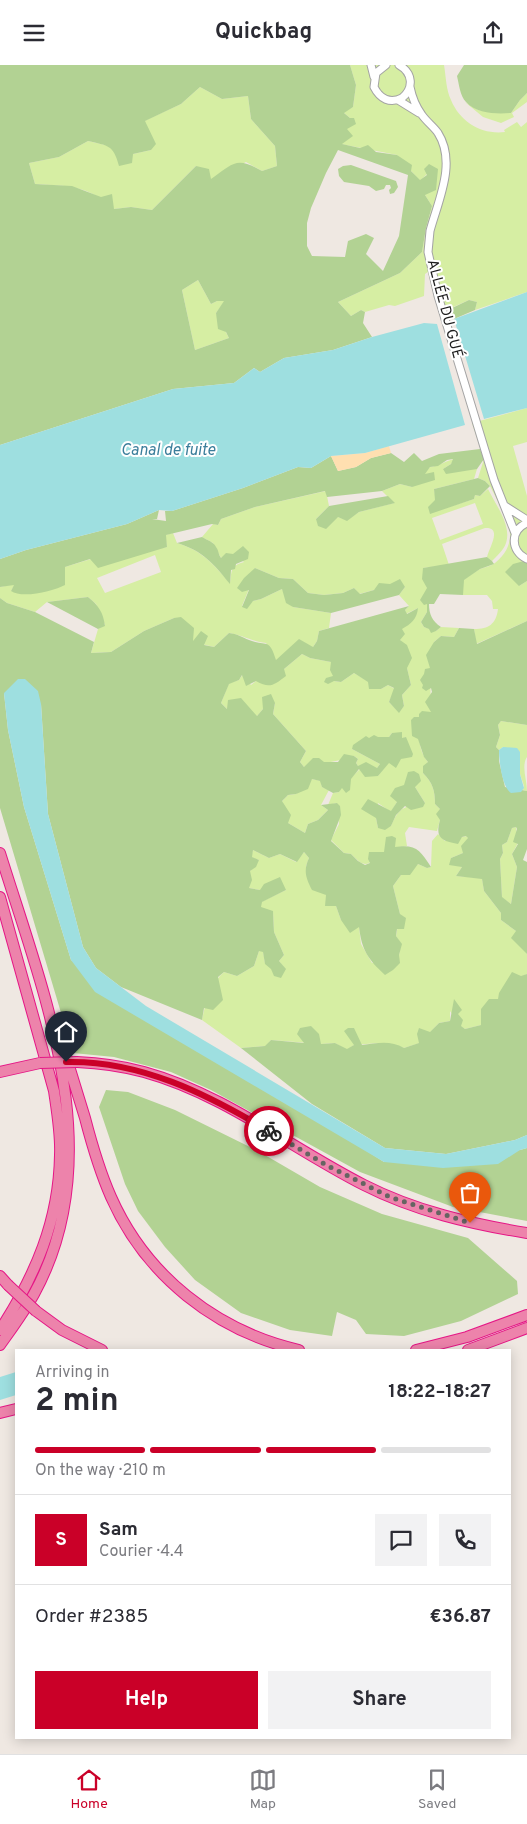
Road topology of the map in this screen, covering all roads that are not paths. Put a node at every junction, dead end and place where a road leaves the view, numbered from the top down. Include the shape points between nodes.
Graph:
1 (371, 65) edge
2 (386, 65) edge
3 (399, 65) edge
4 (374, 77) junction
5 (410, 87) junction
6 (398, 100) junction
7 (422, 115) junction
8 (505, 506) junction
9 (527, 521) edge
10 (515, 533) junction
11 (527, 559) edge
12 (0, 853) edge
13 (0, 897) edge
14 (46, 1004) junction
15 (0, 1072) edge
16 (527, 1233) edge
17 (0, 1276) edge
18 (527, 1315) edge
19 (527, 1328) edge
20 (0, 1330) edge
21 (0, 1345) edge
22 (100, 1349) edge
23 (294, 1349) edge
24 (420, 1349) edge
25 (471, 1349) edge
26 (15, 1409) edge
27 (0, 1413) edge

1 - 4 street
2 - 4 street
3 - 5 street, ALLÉE DU GUÉ via 410,76
4 - 6 street, ALLÉE DU GUÉ via 374,87 381,97
5 - 6 street
5 - 7 street, ALLÉE DU GUÉ
6 - 7 street, ALLÉE DU GUÉ
7 - 8 street, ALLÉE DU GUÉ via 437,133 447,157 428,241 429,257 478,430
8 - 9 street
8 - 10 street, ALLÉE DU GUÉ
9 - 10 street
10 - 11 street, ALLÉE DU GUÉ via 515,548
12 - 14 highway
13 - 20 highway via 54,1091 60,1155 56,1195 46,1238 29,1281
14 - 21 highway via 69,1116 67,1190 47,1265 34,1294
14 - 23 highway via 55,1021 103,1178 136,1243 172,1283 212,1314 240,1330
15 - 16 highway, bridge via 40,1063 77,1062 144,1072 216,1101 328,1166 390,1197 454,1219
17 - 22 highway, bridge via 36,1311 62,1330
18 - 24 highway via 467,1337
19 - 25 highway
26 - 27 highway

